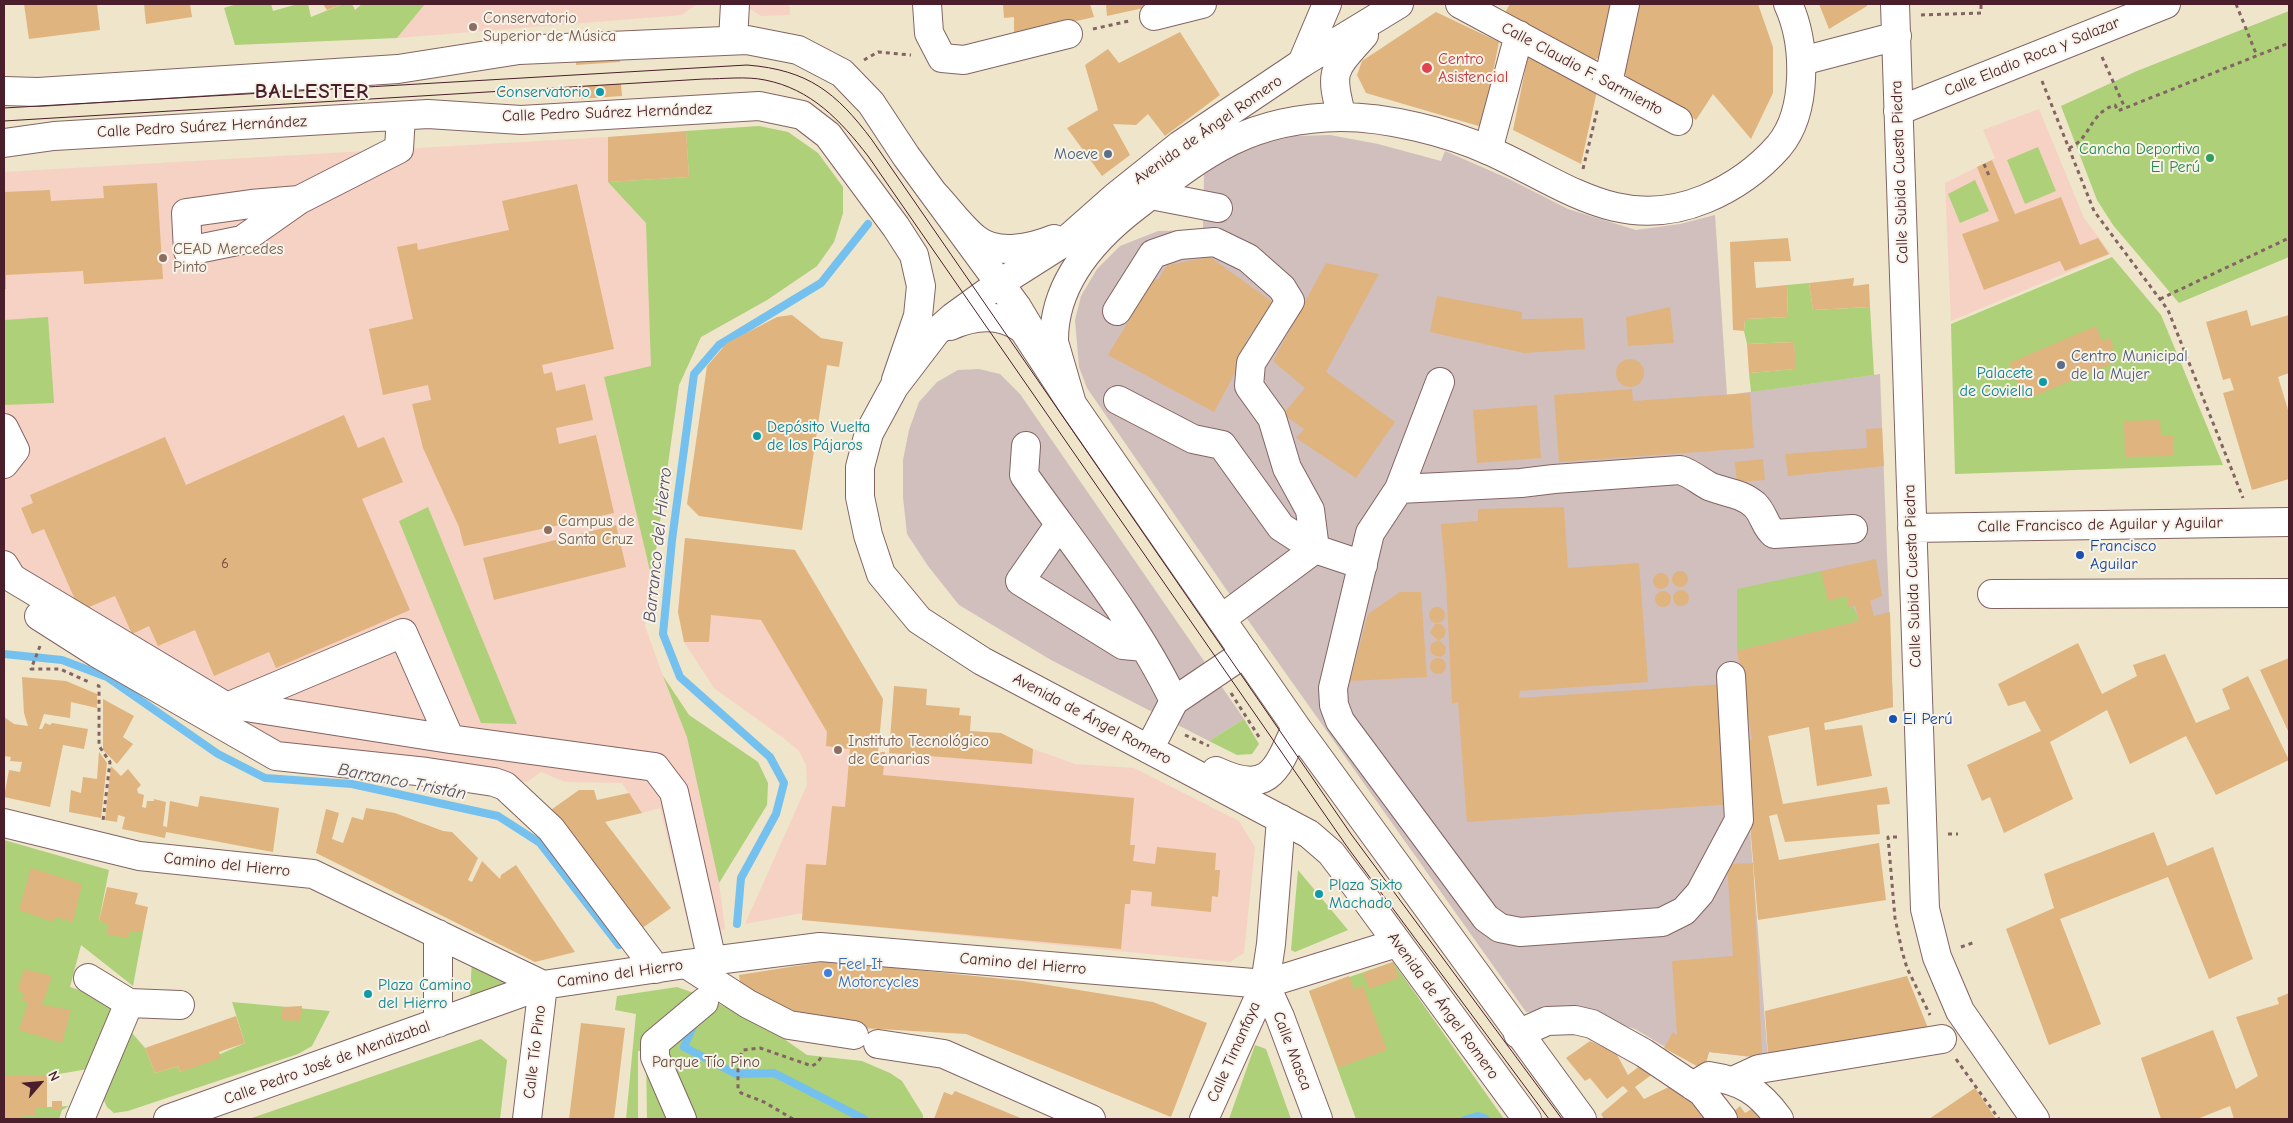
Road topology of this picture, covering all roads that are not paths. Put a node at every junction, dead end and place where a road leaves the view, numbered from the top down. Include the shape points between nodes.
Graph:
1 (735, 4) edge
2 (927, 4) edge
3 (1202, 4) edge
4 (1327, 4) edge
5 (1460, 4) edge
6 (1625, 4) edge
7 (1788, 4) edge
8 (2166, 4) edge
9 (1390, 9) edge
10 (1154, 16) road end
11 (1896, 19) edge
12 (1068, 34) road end
13 (1518, 35) junction
14 (733, 40) junction
15 (1802, 62) junction
16 (1302, 63) junction
17 (1606, 82) junction
18 (4, 91) edge
19 (1898, 111) junction
20 (401, 116) junction
21 (1342, 117) junction
22 (1678, 121) dead end
23 (4, 143) edge
24 (1488, 150) junction
25 (1151, 195) junction
26 (936, 196) junction
27 (299, 200) dead end
28 (1218, 208) dead end
29 (1074, 232) junction
30 (1000, 283) junction
31 (1117, 311) dead end
32 (936, 332) junction
33 (1047, 362) junction
34 (1440, 382) dead end
35 (894, 387) junction
36 (1118, 400) dead end
37 (1072, 404) junction
38 (4, 428) edge
39 (1026, 446) dead end
40 (4, 464) edge
41 (1399, 489) junction
42 (2289, 522) edge
43 (1059, 525) junction
44 (1912, 528) junction
45 (1854, 529) dead end
46 (1315, 549) junction
47 (4, 565) edge
48 (1363, 565) junction
49 (2289, 592) edge
50 (4, 594) edge
51 (1992, 594) dead end
52 (1221, 618) junction
53 (1144, 647) junction
54 (1245, 652) junction
55 (1731, 676) dead end
56 (233, 705) junction
57 (1168, 712) junction
58 (1296, 728) junction
59 (450, 739) junction
60 (1160, 755) junction
61 (1281, 819) junction
62 (4, 823) edge
63 (438, 934) junction
64 (1397, 943) junction
65 (699, 962) junction
66 (656, 969) junction
67 (88, 978) dead end
68 (1265, 984) junction
69 (543, 985) junction
70 (704, 1002) dead end
71 (129, 1003) junction
72 (180, 1005) dead end
73 (438, 1023) junction
74 (1518, 1034) junction
75 (1942, 1039) dead end
76 (1735, 1080) junction
77 (1693, 1086) junction
78 (80, 1119) edge
79 (168, 1119) edge
80 (527, 1119) edge
81 (682, 1119) edge
82 (1092, 1119) edge
83 (1204, 1119) edge
84 (1318, 1119) edge
85 (1527, 1119) edge
86 (1582, 1119) edge
87 (1723, 1119) edge
88 (1778, 1119) edge
89 (2035, 1119) edge

1 - 14 street
2 - 12 street via 929,33 942,58 964,60
3 - 10 street
4 - 16 street
5 - 13 street, Calle Claudio F. Sarmiento
6 - 17 street
7 - 15 street
8 - 19 street, Calle Eladio Roca y Salazar
9 - 16 street, Avenida de Ángel Romero
9 - 21 street via 1338,65 1334,78
11 - 15 street
11 - 19 street, Calle Subida Cuesta Piedra
13 - 17 street, Calle Claudio F. Sarmiento
13 - 24 street
14 - 18 street via 519,50 398,69 38,92
14 - 26 street via 798,50 842,73 871,103
15 - 24 street via 1798,106 1782,141 1765,162 1720,193 1670,211 1643,213 1614,208
16 - 29 street, Avenida de Ángel Romero via 1180,145
17 - 22 street, Calle Claudio F. Sarmiento
19 - 44 street, Calle Subida Cuesta Piedra
20 - 23 street, Calle Pedro Suárez Hernández via 54,136
20 - 27 street via 399,149
20 - 35 street, Calle Pedro Suárez Hernández via 428,114 521,120 759,106 802,115 828,135 914,255 921,286 918,316
21 - 24 street via 1368,118 1433,131
21 - 25 street via 1279,123 1226,142 1189,164
25 - 28 street
25 - 37 street via 1114,223 1092,246 1068,282 1056,320 1054,342
26 - 29 street via 977,240 992,247 1015,249 1036,246
26 - 30 street
29 - 30 street, Avenida de Ángel Romero
30 - 32 street, Avenida de Ángel Romero
30 - 33 street via 1031,327
31 - 46 street via 1154,254 1180,245 1215,242 1248,258 1282,288 1290,302 1251,363 1249,386 1272,418 1287,468 1310,510
32 - 33 street via 970,320 995,316 1011,320 1023,329
32 - 35 street, Avenida de Ángel Romero
33 - 37 street
34 - 41 street
35 - 60 street, Avenida de Ángel Romero via 869,433 860,467 860,496 881,574 919,620 982,661
36 - 46 street via 1193,439 1222,445 1281,527
37 - 52 street
38 - 40 street via 15,450
39 - 43 street via 1024,475
41 - 45 street via 1680,470 1709,486 1741,495 1761,512 1774,534
41 - 48 street via 1370,533
42 - 44 street, Calle Francisco de Aguilar y Aguilar
43 - 53 street
43 - 53 street via 1020,581 1123,645
44 - 89 street, Calle Subida Cuesta Piedra via 1924,909 1937,956 1960,1011
46 - 48 street
46 - 52 street
47 - 56 street via 12,578 226,708
48 - 55 street via 1333,688 1334,705 1340,721 1486,918 1500,928 1520,932 1662,922 1684,911 1693,902 1739,820
49 - 51 street
50 - 66 street via 97,653 276,756 427,772 506,786 551,829
52 - 54 street
53 - 57 street
54 - 57 street
54 - 58 street
56 - 59 street
56 - 59 street via 403,633
57 - 60 street
58 - 60 street via 1278,765 1253,782 1239,781 1197,763
58 - 74 street
59 - 65 street via 655,767 674,792
60 - 61 street, Avenida de Ángel Romero
61 - 64 street, Avenida de Ángel Romero via 1309,834 1331,853
61 - 68 street, Calle Timanfaya
62 - 63 street, Camino del Hierro via 139,856 313,874
63 - 69 street, Camino del Hierro
63 - 73 street
64 - 68 street
64 - 85 street, Avenida de Ángel Romero
65 - 66 street, Camino del Hierro
65 - 68 street, Camino del Hierro via 820,947
65 - 82 street via 748,1004 789,1025 944,1054
66 - 69 street, Camino del Hierro
67 - 71 street
68 - 83 street, Calle Timanfaya
68 - 84 street, Calle Masca
69 - 73 street, Calle Pedro José de Mendizabal
69 - 80 street, Calle Tío Pino
70 - 81 street via 655,1043 655,1057
71 - 72 street
71 - 78 street
73 - 79 street, Calle Pedro José de Mendizabal
74 - 77 street via 1547,1021 1575,1020 1592,1024
74 - 86 street
75 - 76 street via 1759,1069
76 - 77 street via 1709,1076
76 - 88 street via 1767,1103
77 - 87 street via 1702,1092

